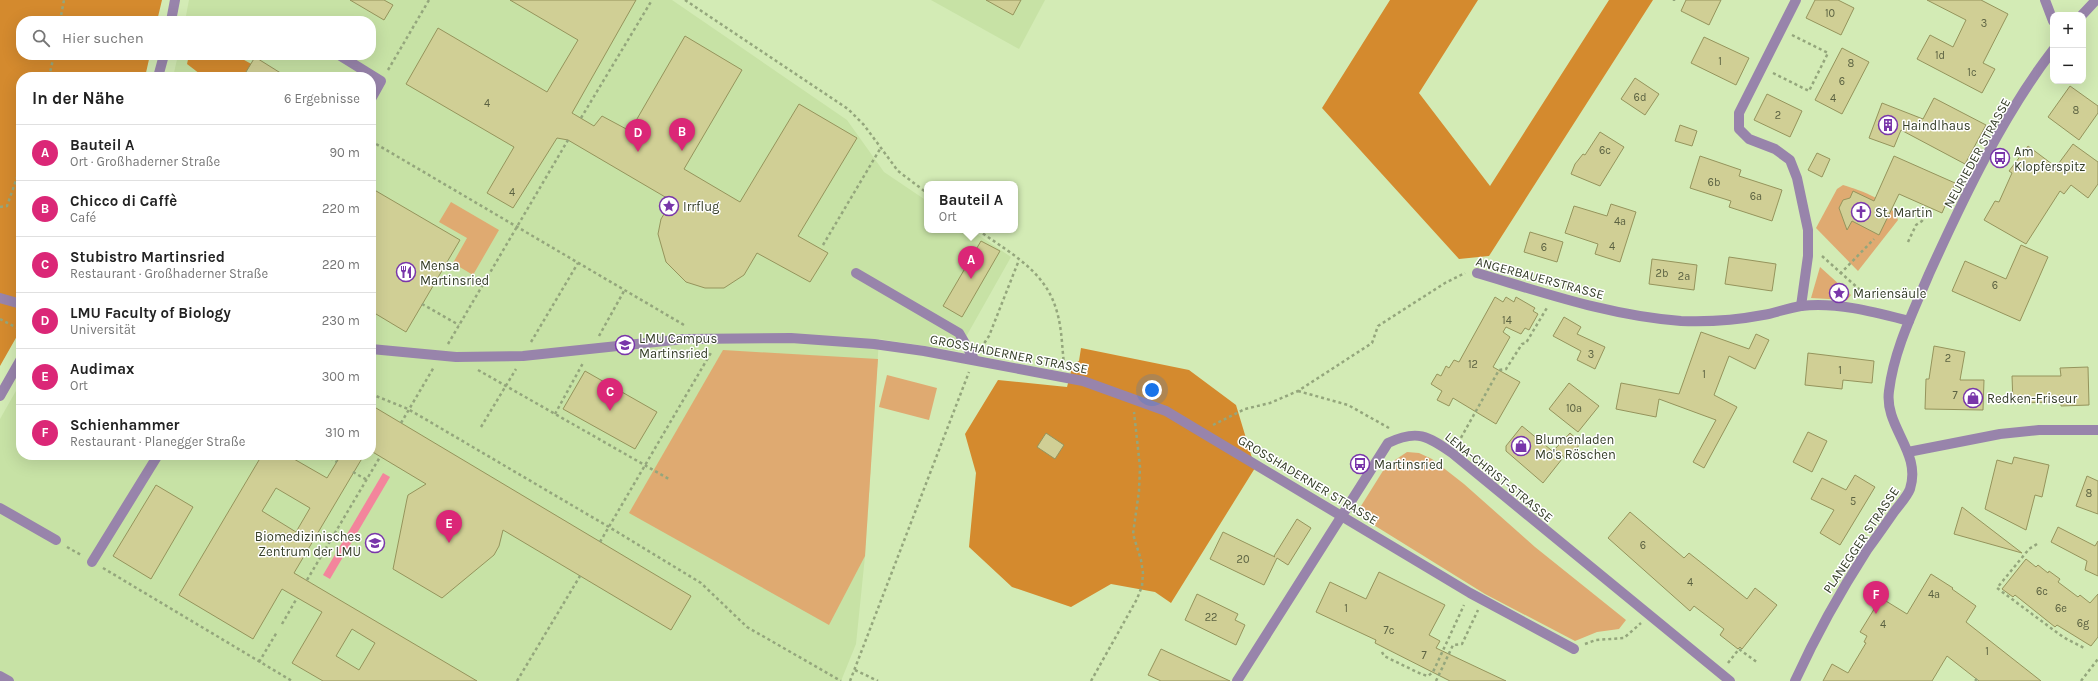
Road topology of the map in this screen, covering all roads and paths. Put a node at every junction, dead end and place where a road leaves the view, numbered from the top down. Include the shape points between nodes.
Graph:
1 (64, 0) edge
2 (175, 0) edge
3 (429, 0) edge
4 (652, 0) edge
5 (685, 0) edge
6 (1796, 0) edge
7 (2045, 0) edge
8 (2096, 0) edge
9 (2085, 12) edge
10 (2050, 13) edge
11 (61, 16) edge
12 (172, 16) edge
13 (1781, 29) junction
14 (2050, 55) edge
15 (53, 60) edge
16 (163, 60) edge
17 (347, 60) edge
18 (1762, 68) junction
19 (50, 72) edge
20 (159, 72) edge
21 (366, 72) edge
22 (376, 78) edge
23 (381, 81) junction
24 (376, 90) edge
25 (581, 118) dead end
26 (568, 140) dead end
27 (376, 144) edge
28 (880, 149) junction
29 (16, 180) edge
30 (924, 192) edge
31 (0, 206) edge
32 (1926, 212) dead end
33 (517, 227) junction
34 (982, 233) edge
35 (1874, 239) dead end
36 (1908, 242) dead end
37 (823, 245) dead end
38 (1820, 254) dead end
39 (1019, 260) junction
40 (856, 273) dead end
41 (1477, 274) joint
42 (1840, 274) junction
43 (1554, 296) junction
44 (0, 298) edge
45 (1874, 301) dead end
46 (16, 303) edge
47 (422, 304) dead end
48 (1801, 306) junction
49 (0, 319) edge
50 (1909, 321) junction
51 (459, 325) junction
52 (16, 327) edge
53 (684, 339) junction
54 (376, 350) edge
55 (440, 356) junction
56 (456, 357) junction
57 (709, 359) dead end
58 (974, 359) junction
59 (16, 367) edge
60 (1065, 377) junction
61 (1298, 391) junction
62 (0, 396) edge
63 (376, 396) edge
64 (1130, 398) junction
65 (408, 409) junction
66 (400, 423) dead end
67 (1200, 430) junction
68 (2098, 430) edge
69 (1404, 436) junction
70 (1908, 452) junction
71 (1452, 454) junction
72 (380, 457) dead end
73 (155, 460) edge
74 (334, 460) edge
75 (337, 462) dead end
76 (645, 465) junction
77 (353, 472) dead end
78 (669, 479) dead end
79 (367, 480) junction
80 (0, 508) edge
81 (1341, 515) junction
82 (609, 527) junction
83 (56, 540) joint
84 (600, 542) dead end
85 (2037, 544) dead end
86 (92, 562) junction
87 (580, 576) dead end
88 (307, 580) dead end
89 (1470, 593) junction
90 (297, 598) dead end
91 (1482, 601) junction
92 (1648, 615) junction
93 (282, 624) dead end
94 (277, 632) dead end
95 (2086, 648) dead end
96 (1574, 649) joint
97 (1382, 652) dead end
98 (2098, 659) edge
99 (259, 662) junction
100 (1758, 663) dead end
101 (855, 670) junction
102 (1719, 672) junction
103 (0, 676) edge
104 (9, 681) edge
105 (292, 681) edge
106 (517, 681) edge
107 (841, 681) edge
108 (850, 681) edge
109 (878, 681) edge
110 (1090, 681) edge
111 (1237, 681) edge
112 (1436, 681) edge
113 (1730, 681) edge
114 (1795, 681) edge
115 (2081, 681) edge

1 - 11 path
2 - 12 street
3 - 23 path
4 - 25 path
5 - 28 path via 848,109 864,125
6 - 13 street
7 - 10 street
8 - 9 street
13 - 18 street
13 - 18 path via 1828,53 1809,91
14 - 50 street, NEURIEDER STRASSE via 1973,182
15 - 19 path
16 - 20 street
17 - 21 street
18 - 48 street via 1739,113 1739,129 1749,139 1775,149 1790,160 1797,178 1808,230 1808,256
22 - 23 street
23 - 24 street
26 - 33 path
27 - 33 path
28 - 30 path via 898,171
28 - 37 path
29 - 31 path via 7,206
32 - 36 path
33 - 51 path
33 - 53 path via 685,326
34 - 39 path
35 - 42 path
38 - 42 path
39 - 58 path via 989,336
39 - 60 path via 1034,271 1048,288 1057,313
40 - 58 street via 959,333
41 - 43 street, ANGERBAUERSTRASSE
41 - 61 path, ANGERBAUERSTRASSE via 1468,272 1451,280 1378,326 1372,343
42 - 45 path
43 - 48 street, ANGERBAUERSTRASSE via 1631,315 1682,321 1761,315
43 - 71 path via 1506,369 1499,370
44 - 46 street
47 - 51 path
48 - 50 street, ANGERBAUERSTRASSE via 1840,306
49 - 52 path
50 - 70 street, NEURIEDER STRASSE via 1891,373 1888,400 1890,414
51 - 55 path
53 - 56 street, GROSSHADERNER STRASSE via 524,356
53 - 58 street, GROSSHADERNER STRASSE via 791,338 874,344
54 - 55 street, GROSSHADERNER STRASSE
55 - 56 street, GROSSHADERNER STRASSE
55 - 65 path
56 - 76 path
57 - 76 path
58 - 60 street, GROSSHADERNER STRASSE
58 - 101 path
59 - 62 street
60 - 64 street, GROSSHADERNER STRASSE
61 - 67 path, ANGERBAUERSTRASSE via 1270,404 1245,409
61 - 69 path via 1348,405
63 - 65 path
64 - 67 street, GROSSHADERNER STRASSE via 1166,411
64 - 110 path via 1139,447 1139,491 1133,534 1141,560 1142,586
65 - 66 path
65 - 82 path
67 - 81 street, GROSSHADERNER STRASSE
68 - 70 street via 2039,430 2000,434
69 - 71 street, LENA-CHRIST-STRASSE via 1422,435
69 - 81 street, LENA-CHRIST-STRASSE via 1388,443
70 - 114 street, PLANEGGER STRASSE via 1914,476 1909,492 1835,600
71 - 92 street, LENA-CHRIST-STRASSE
72 - 79 path
73 - 86 street
74 - 75 path
76 - 78 path
76 - 82 path
77 - 79 path
79 - 88 path
80 - 83 street
81 - 89 street, GROSSHADERNER STRASSE
81 - 111 street, LENA-CHRIST-STRASSE
82 - 84 path
82 - 107 path via 701,583 747,627
83 - 86 path
85 - 95 path via 2029,549 1997,588 2063,637
86 - 99 path
87 - 106 path
89 - 91 street, GROSSHADERNER STRASSE
89 - 97 path via 1433,672 1428,676 1384,656
90 - 93 path
91 - 96 street, GROSSHADERNER STRASSE
91 - 112 path via 1462,644 1453,646
92 - 96 path via 1624,638 1596,640
92 - 102 street, LENA-CHRIST-STRASSE
94 - 99 path
98 - 115 path
99 - 105 path
100 - 102 path via 1739,649
101 - 108 path
101 - 109 path
102 - 113 street, LENA-CHRIST-STRASSE
103 - 104 street

